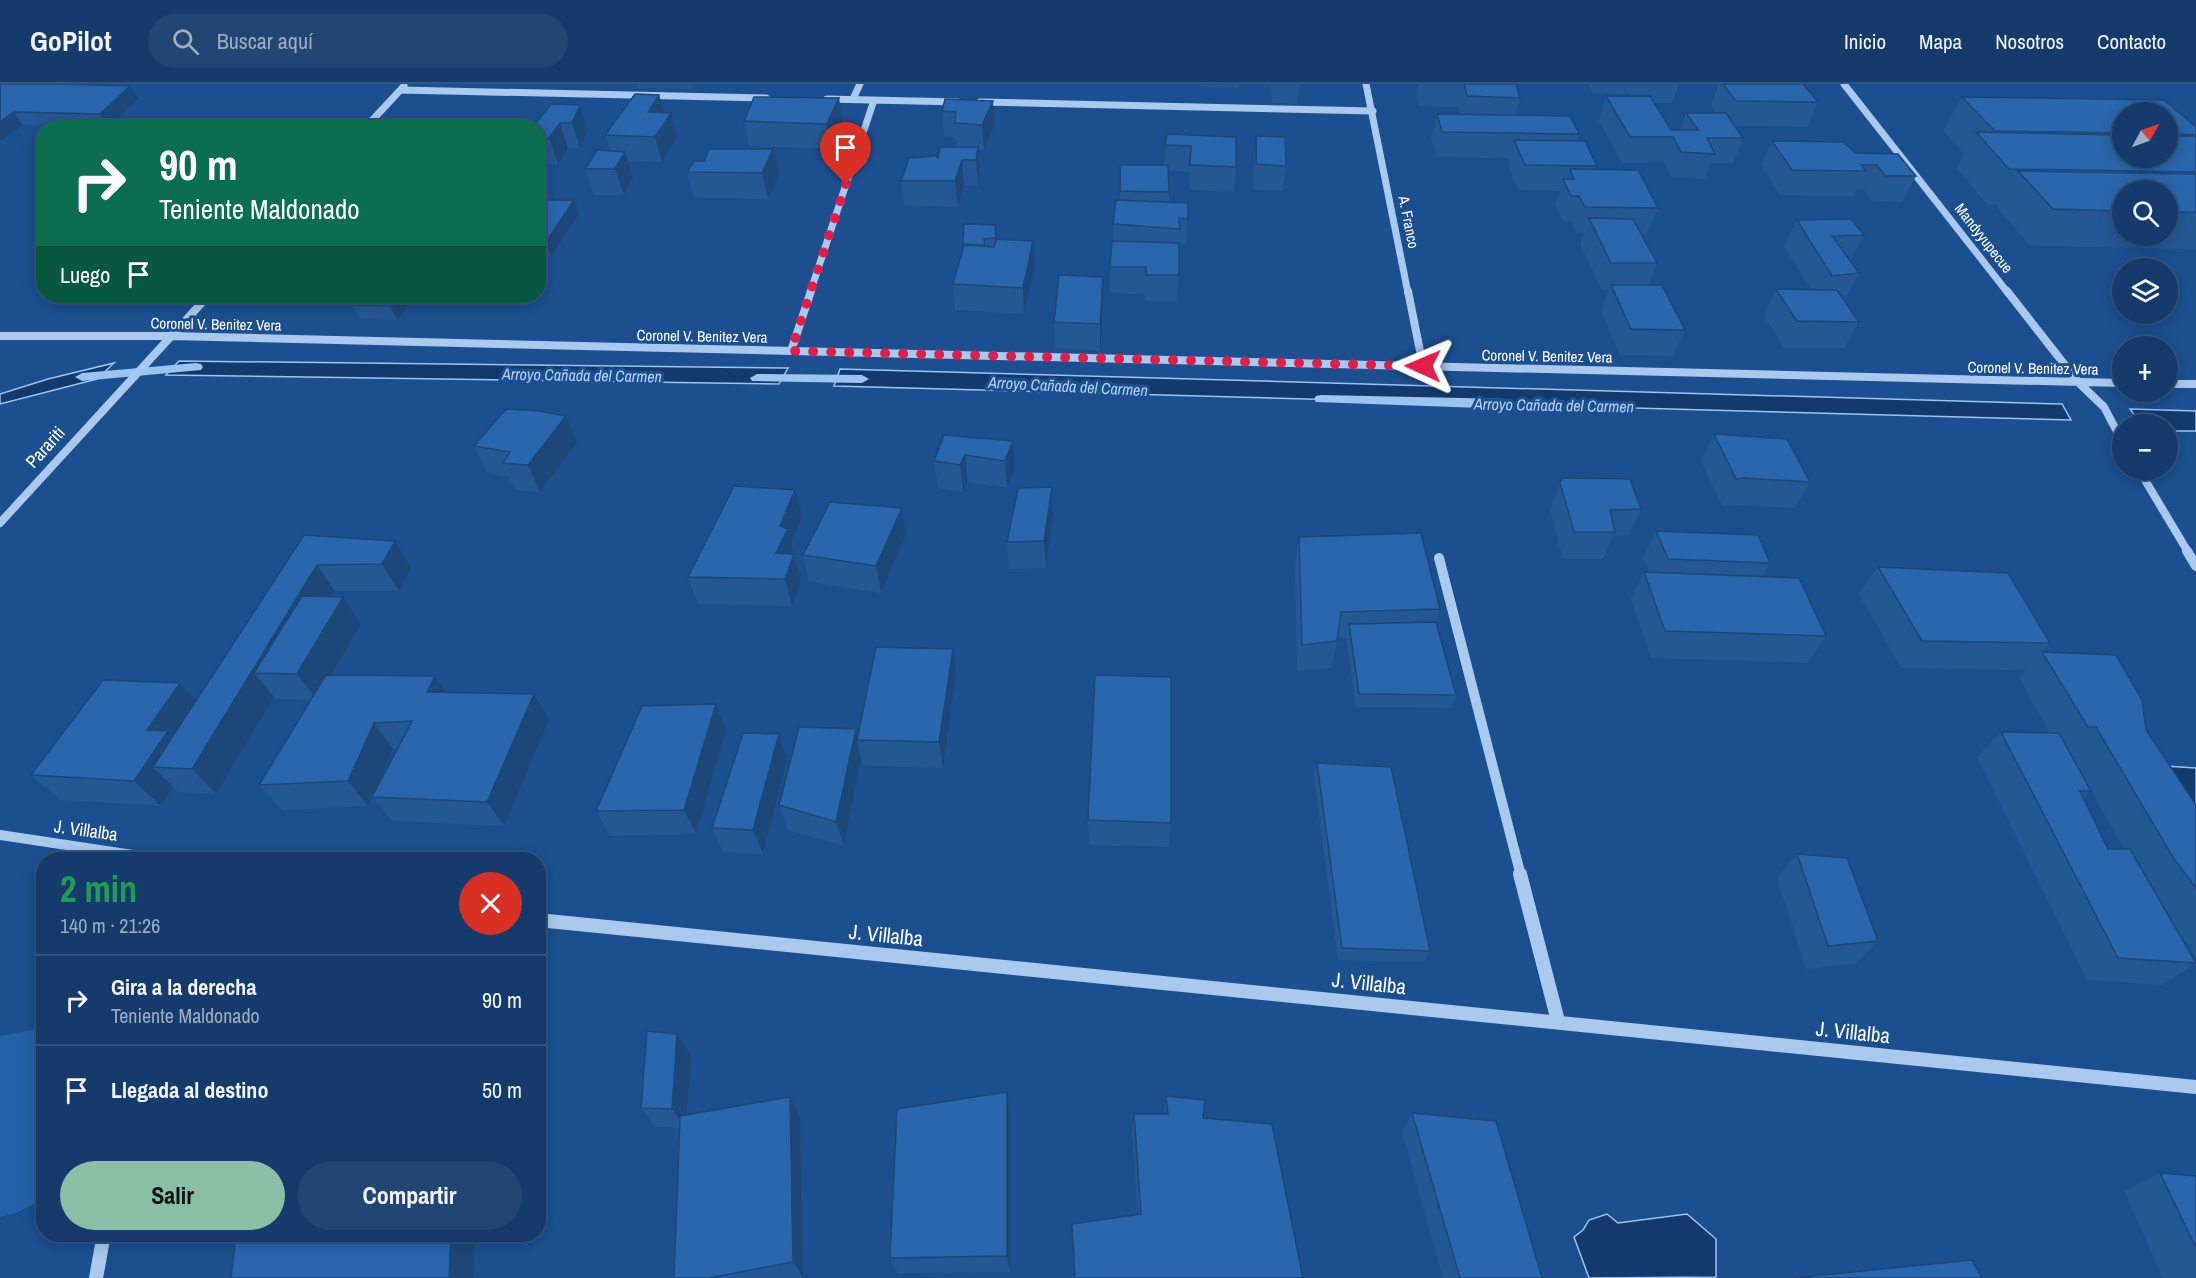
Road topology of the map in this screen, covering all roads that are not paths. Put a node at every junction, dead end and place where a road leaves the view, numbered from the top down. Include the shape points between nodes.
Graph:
1 (406, 84) edge
2 (860, 84) edge
3 (1366, 84) edge
4 (1844, 84) edge
5 (401, 90) junction
6 (770, 98) edge
7 (818, 99) edge
8 (853, 99) junction
9 (874, 100) junction
10 (1372, 111) junction
11 (373, 120) edge
12 (201, 303) edge
13 (0, 336) edge
14 (170, 336) junction
15 (791, 351) junction
16 (1423, 366) junction
17 (2079, 382) junction
18 (2112, 383) edge
19 (2178, 384) edge
20 (2196, 384) edge
21 (2112, 423) edge
22 (2145, 480) edge
23 (0, 523) edge
24 (1439, 558) dead end
25 (2196, 566) edge
26 (0, 835) edge
27 (113, 852) edge
28 (546, 921) edge
29 (1558, 1021) junction
30 (2196, 1087) edge
31 (103, 1242) edge
32 (96, 1278) edge

1 - 5 street
2 - 8 street
3 - 10 street, A. Franco
4 - 17 street, Mandyyupecue
5 - 6 street
5 - 11 street
7 - 8 street
8 - 9 street
9 - 10 street
9 - 15 street
10 - 16 street, A. Franco
12 - 14 street
13 - 14 street, Coronel V. Benitez Vera
14 - 15 street, Coronel V. Benitez Vera
14 - 23 street, Parariti
15 - 16 street, Coronel V. Benitez Vera
16 - 17 street, Coronel V. Benitez Vera
17 - 18 street, Coronel V. Benitez Vera
17 - 21 street, Mandyyupecue via 2103,407
19 - 20 street
22 - 25 street
24 - 29 street
26 - 27 street, J. Villalba
28 - 29 street, J. Villalba
29 - 30 street, J. Villalba
31 - 32 street

